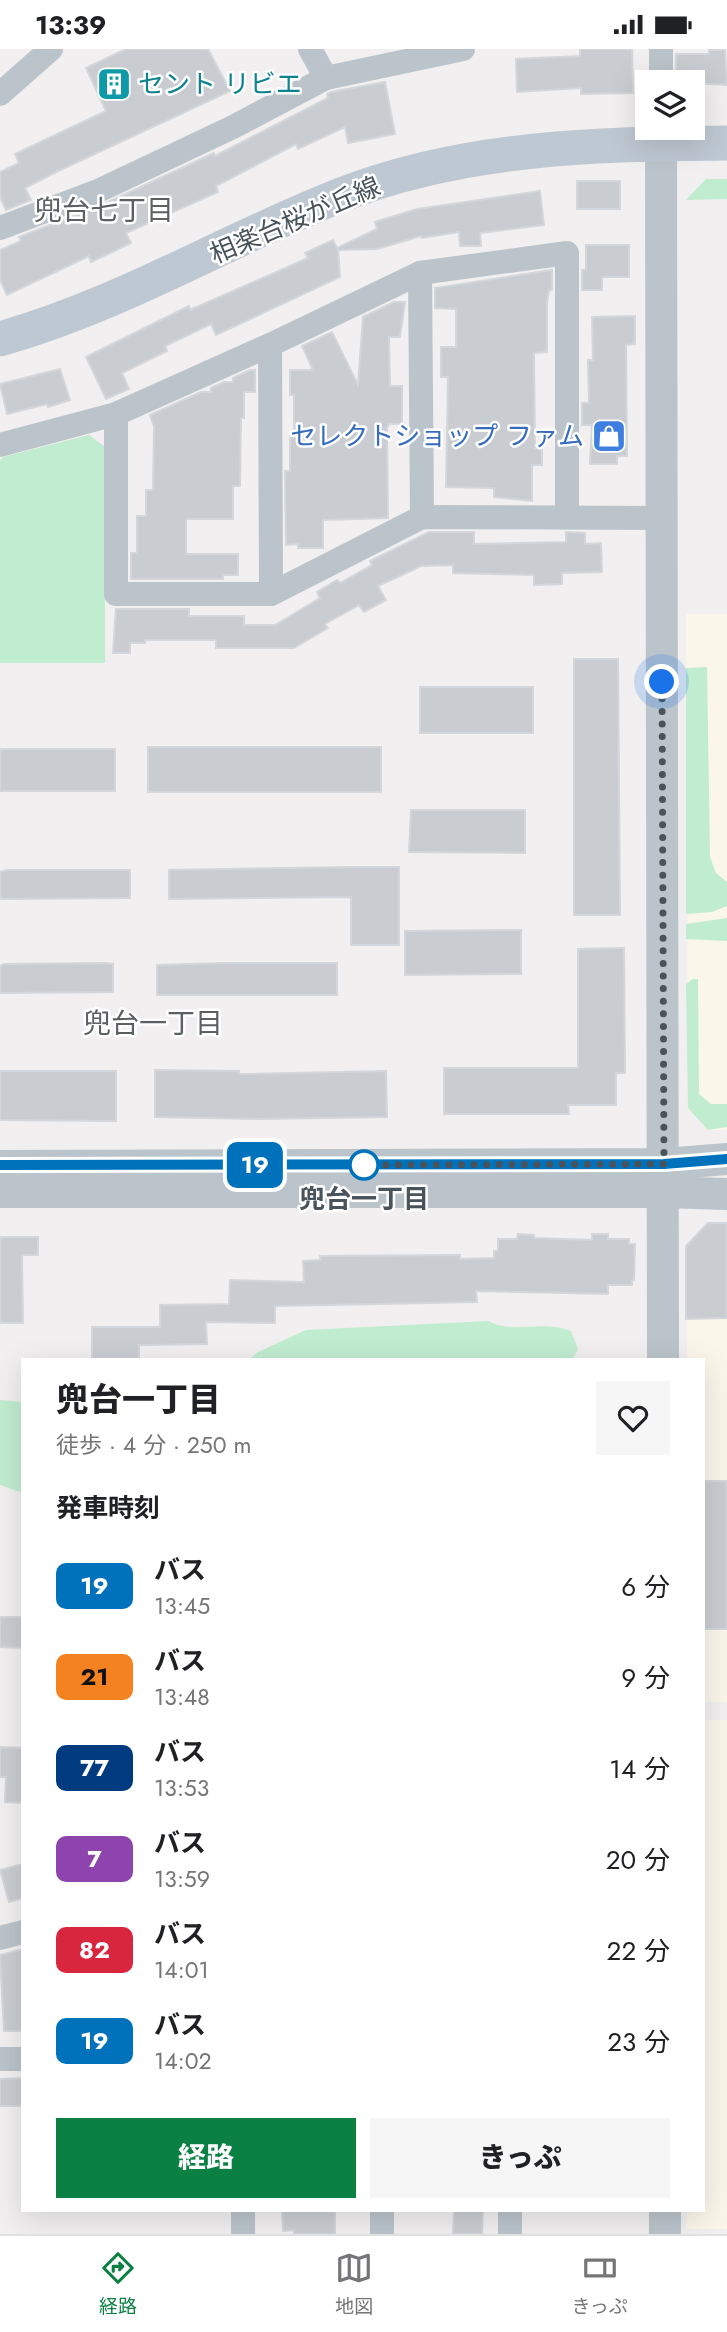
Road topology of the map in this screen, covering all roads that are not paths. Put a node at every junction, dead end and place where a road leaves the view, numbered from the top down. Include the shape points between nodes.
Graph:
1 (51, 49) edge
2 (310, 49) edge
3 (463, 49) edge
4 (661, 49) edge
5 (661, 70) edge
6 (326, 78) junction
7 (0, 94) edge
8 (635, 138) edge
9 (661, 140) edge
10 (702, 140) edge
11 (727, 143) edge
12 (0, 228) edge
13 (419, 273) junction
14 (0, 339) edge
15 (270, 345) junction
16 (116, 414) junction
17 (0, 445) edge
18 (422, 517) junction
19 (567, 517) junction
20 (662, 518) junction
21 (271, 594) junction
22 (727, 1159) edge
23 (0, 1165) edge
24 (663, 1178) junction
25 (0, 1192) edge
26 (727, 1194) edge
27 (663, 1358) edge
28 (21, 1933) edge
29 (0, 1938) edge
30 (0, 2059) edge
31 (21, 2059) edge
32 (243, 2212) edge
33 (382, 2212) edge
34 (510, 2212) edge
35 (665, 2212) edge
36 (243, 2234) edge
37 (382, 2234) edge
38 (510, 2234) edge
39 (665, 2234) edge

1 - 7 street
2 - 6 street
3 - 6 street
4 - 5 street
6 - 12 street via 98,191
8 - 14 main road, 相楽台桜が丘線 via 503,154 422,170 342,195 105,304
9 - 20 street
10 - 11 main road, 相楽台桜が丘線
13 - 15 street
13 - 18 street
13 - 19 street via 567,253
15 - 16 street
15 - 21 street
16 - 17 street
16 - 21 street via 116,594
18 - 19 street
18 - 21 street
19 - 20 street
20 - 24 street
22 - 24 street
23 - 24 street
24 - 25 street
24 - 26 street
24 - 27 street
28 - 29 street
30 - 31 street
32 - 36 street
33 - 37 street
34 - 38 street
35 - 39 street

